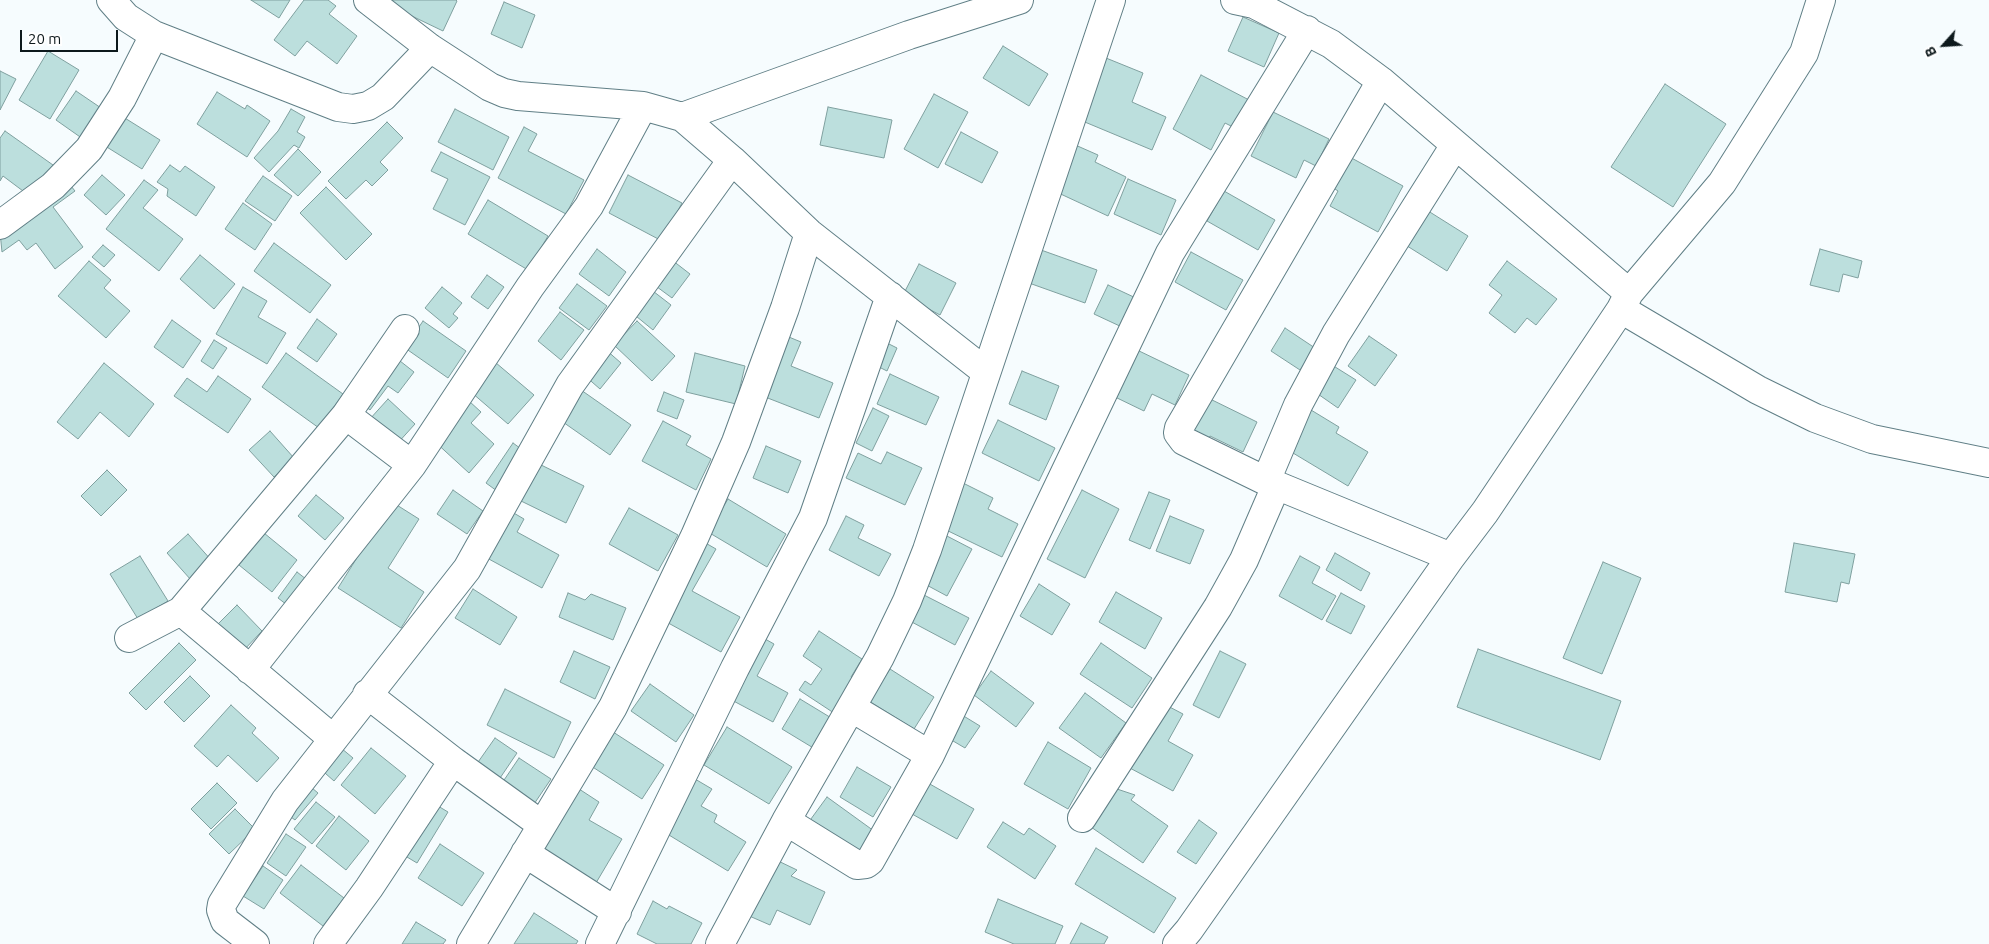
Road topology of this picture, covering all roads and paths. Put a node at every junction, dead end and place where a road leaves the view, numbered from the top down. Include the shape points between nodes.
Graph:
1 (111, 0) edge
2 (368, 0) edge
3 (1019, 0) edge
4 (1111, 0) edge
5 (1235, 0) edge
6 (1821, 0) edge
7 (1307, 30) junction
8 (154, 35) junction
9 (430, 48) junction
10 (1380, 81) junction
11 (643, 106) junction
12 (682, 117) junction
13 (1455, 145) junction
14 (732, 160) junction
15 (0, 225) edge
16 (809, 233) junction
17 (890, 296) junction
18 (1625, 301) junction
19 (406, 329) dead end
20 (986, 372) junction
21 (346, 415) junction
22 (1989, 463) edge
23 (412, 466) junction
24 (1271, 483) junction
25 (1451, 557) junction
26 (181, 611) junction
27 (130, 638) dead end
28 (250, 670) junction
29 (367, 694) junction
30 (852, 708) junction
31 (332, 738) junction
32 (930, 754) junction
33 (453, 761) junction
34 (1082, 818) dead end
35 (786, 821) junction
36 (542, 825) junction
37 (524, 853) junction
38 (617, 912) junction
39 (255, 944) edge
40 (328, 944) edge
41 (471, 944) edge
42 (600, 944) edge
43 (720, 944) edge
44 (1176, 944) edge

1 - 8 street via 126,17
2 - 9 street
3 - 12 street via 909,35
4 - 20 street
5 - 7 street via 1254,4
6 - 18 street via 1804,53 1722,183
7 - 10 street
7 - 32 street via 1170,253
8 - 9 street via 338,107 353,109 368,106 383,97
8 - 15 street via 122,98 89,149 53,186
9 - 11 street via 504,93
10 - 13 street
10 - 24 street via 1179,428 1178,433 1184,441
11 - 12 street
11 - 23 street via 589,206 530,287
12 - 14 street
13 - 18 street
13 - 24 street via 1336,334 1298,405
14 - 16 street
14 - 29 street via 570,385 466,569
16 - 17 street
16 - 36 street via 786,308 739,433 695,536 613,707
17 - 20 street
17 - 38 street via 813,518 735,668
18 - 22 street via 1758,390 1815,418 1872,439
18 - 25 street via 1485,512
19 - 21 street
20 - 30 street via 907,601
21 - 23 street
21 - 26 street
23 - 28 street
24 - 25 street
24 - 34 street via 1244,560 1218,607
25 - 44 street via 1195,922
26 - 27 street
26 - 28 street
28 - 31 street
29 - 31 street
29 - 33 street
30 - 32 street
30 - 35 street
31 - 39 street via 285,801 222,904 226,921
32 - 35 street via 866,864 857,865
33 - 36 street
33 - 40 street
35 - 43 street
36 - 37 street
37 - 38 street
37 - 41 street
38 - 42 street

